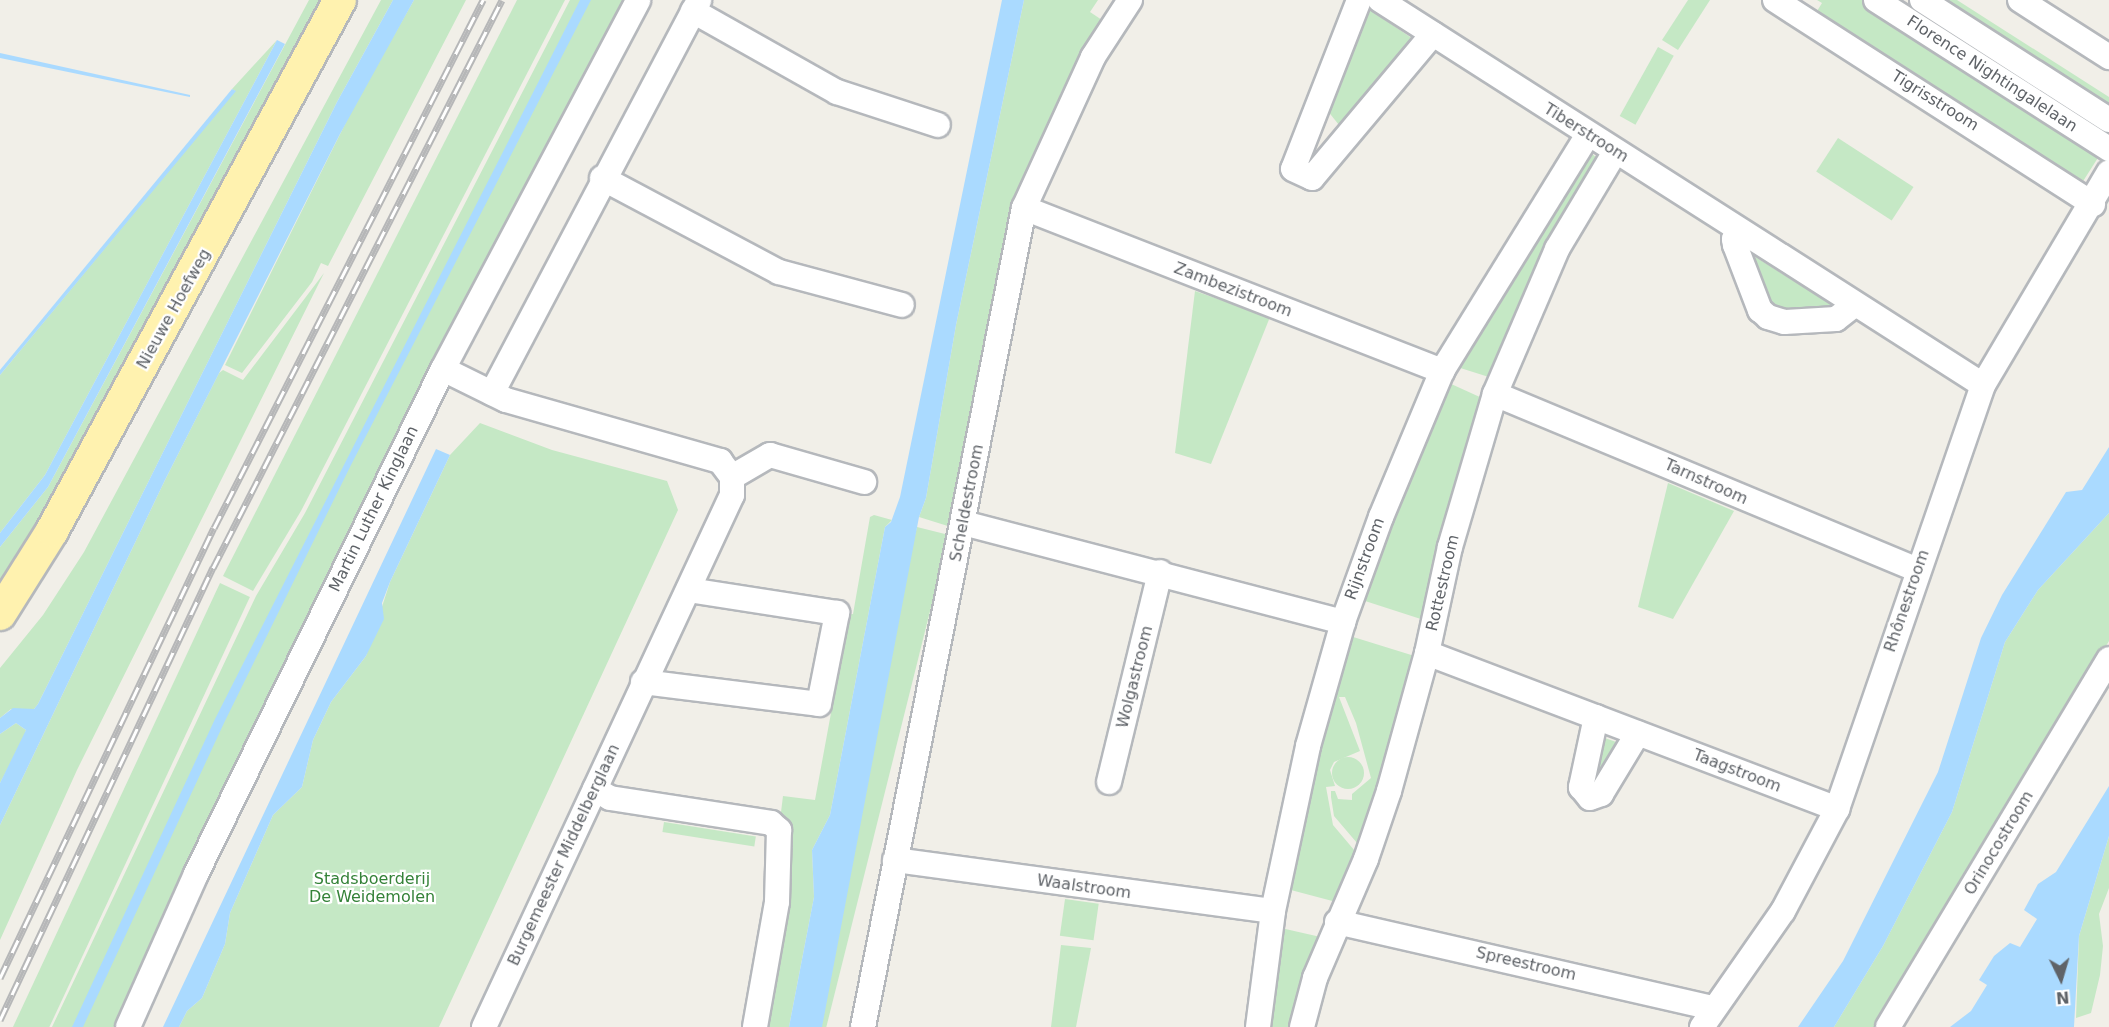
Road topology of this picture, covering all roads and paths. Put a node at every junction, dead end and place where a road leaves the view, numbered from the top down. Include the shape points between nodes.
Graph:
1 (340, 0) edge
2 (638, 0) edge
3 (1130, 0) edge
4 (1359, 0) edge
5 (1380, 0) edge
6 (1775, 0) edge
7 (1876, 0) edge
8 (1922, 0) edge
9 (2020, 0) edge
10 (696, 6) edge
11 (1432, 34) junction
12 (2109, 57) edge
13 (1313, 119) junction
14 (2109, 120) edge
15 (938, 125) dead end
16 (1588, 135) junction
17 (1345, 139) junction
18 (2109, 149) edge
19 (1615, 152) junction
20 (2109, 172) edge
21 (602, 178) junction
22 (2093, 204) junction
23 (1024, 208) junction
24 (1740, 231) junction
25 (1855, 304) junction
26 (902, 305) dead end
27 (443, 369) junction
28 (1442, 371) junction
29 (1983, 385) junction
30 (492, 393) junction
31 (1495, 394) junction
32 (732, 477) junction
33 (864, 482) dead end
34 (963, 523) junction
35 (1917, 570) junction
36 (1160, 572) junction
37 (689, 590) junction
38 (0, 614) edge
39 (1343, 622) junction
40 (1427, 653) junction
41 (2109, 659) edge
42 (643, 682) junction
43 (1596, 717) junction
44 (1638, 733) junction
45 (1109, 782) dead end
46 (595, 789) junction
47 (1837, 809) junction
48 (895, 861) junction
49 (1273, 911) junction
50 (1337, 922) junction
51 (1708, 1018) edge
52 (128, 1027) edge
53 (484, 1027) edge
54 (754, 1027) edge
55 (863, 1027) edge
56 (1258, 1027) edge
57 (1302, 1027) edge
58 (1888, 1027) edge

1 - 38 main road, Nieuwe Hoefweg via 62,513
2 - 27 street, Martin Luther Kinglaan
3 - 23 street, Scheldestroom via 1093,57
4 - 13 street
5 - 11 street, Tiberstroom
6 - 22 street, Tigrisstroom
7 - 18 street, Florence Nightingalelaan
8 - 14 street, Florence Nightingalelaan
9 - 12 street
10 - 15 street via 837,92
10 - 21 street
11 - 16 street, Tiberstroom
11 - 17 street
13 - 17 street
13 - 17 street via 1293,170 1312,178
16 - 19 street, Tiberstroom
16 - 28 street, Rijnstroom
19 - 24 street, Tiberstroom
19 - 31 street, Rottestroom via 1557,249
20 - 22 street, Rhônestroom
21 - 26 street via 779,272
21 - 30 street
22 - 29 street, Rhônestroom
23 - 28 street, Zambezistroom
23 - 34 street, Scheldestroom
24 - 25 street, Tiberstroom
24 - 25 street via 1735,245 1760,310 1768,316 1784,322 1836,319
25 - 29 street, Tiberstroom
27 - 30 street
27 - 52 street, Martin Luther Kinglaan via 196,874
28 - 39 street, Rijnstroom via 1381,517
29 - 35 street, Rhônestroom
30 - 32 street via 720,461
31 - 35 street, Tarnstroom
31 - 40 street, Rottestroom via 1450,547
32 - 33 street via 770,455
32 - 37 street, Burgemeester Middelberglaan via 732,495
34 - 36 street
34 - 48 street, Scheldestroom
35 - 47 street, Rhônestroom
36 - 39 street
36 - 45 street, Wolgastroom
37 - 42 street, Burgemeester Middelberglaan
37 - 42 street via 837,613 819,704
39 - 49 street, Rijnstroom via 1308,746
40 - 43 street, Taagstroom
40 - 50 street, Rottestroom via 1389,791 1366,859
41 - 58 street, Orinocostroom
42 - 46 street, Burgemeester Middelberglaan
43 - 44 street, Taagstroom
43 - 44 street via 1581,787 1590,798 1601,794
44 - 47 street, Taagstroom
46 - 53 street, Burgemeester Middelberglaan
46 - 54 street via 610,798 771,823 779,830 777,902
47 - 51 street, Rhônestroom via 1783,911
48 - 49 street, Waalstroom
48 - 55 street, Scheldestroom
49 - 56 street, Rijnstroom
50 - 51 street, Spreestroom
50 - 57 street, Rottestroom via 1315,978

